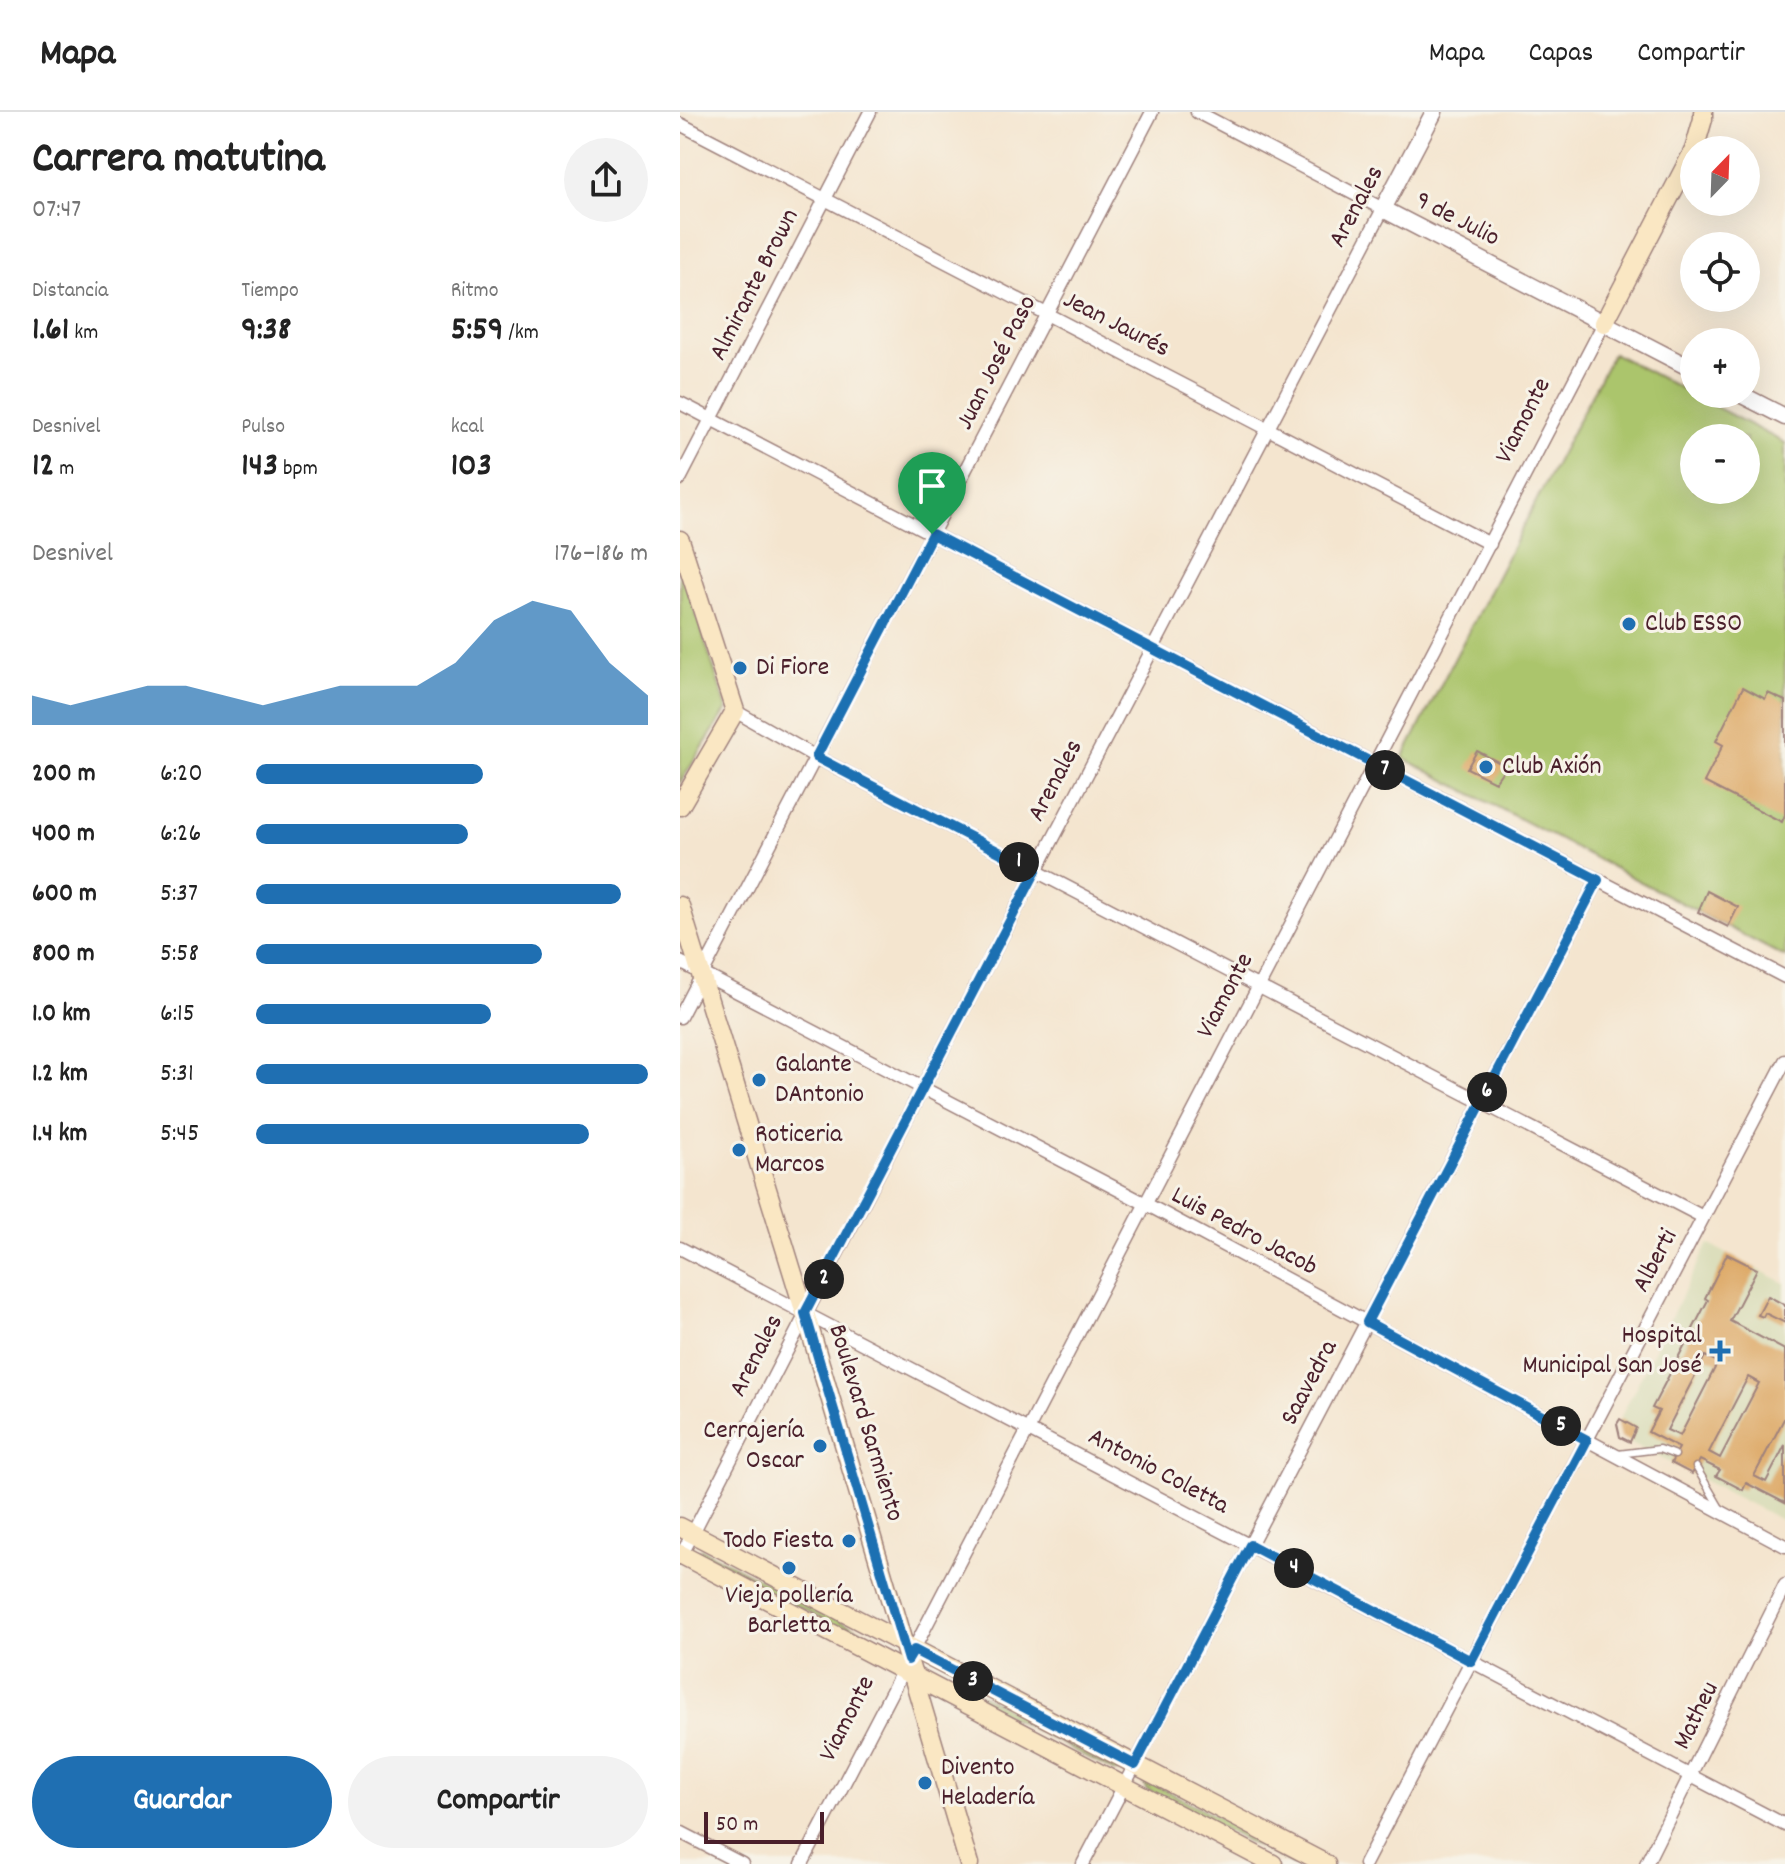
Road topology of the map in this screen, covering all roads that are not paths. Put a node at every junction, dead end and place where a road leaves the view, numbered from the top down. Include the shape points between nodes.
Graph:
1 (870, 112) edge
2 (1152, 112) edge
3 (1197, 112) edge
4 (1434, 112) edge
5 (1703, 112) edge
6 (680, 124) edge
7 (1697, 136) edge
8 (1680, 177) edge
9 (825, 199) junction
10 (1383, 209) junction
11 (1047, 314) junction
12 (1604, 323) junction
13 (1680, 363) edge
14 (680, 403) edge
15 (1760, 404) edge
16 (1785, 417) edge
17 (711, 419) junction
18 (1268, 429) junction
19 (680, 479) edge
20 (932, 534) junction
21 (680, 540) edge
22 (1490, 544) junction
23 (1153, 649) junction
24 (735, 711) junction
25 (816, 757) junction
26 (1373, 764) junction
27 (680, 806) edge
28 (1036, 871) junction
29 (1598, 880) junction
30 (680, 906) edge
31 (680, 962) edge
32 (702, 974) junction
33 (1785, 977) edge
34 (1260, 986) junction
35 (680, 1017) edge
36 (1785, 1061) edge
37 (923, 1087) junction
38 (1482, 1102) junction
39 (1146, 1204) junction
40 (1703, 1217) junction
41 (680, 1248) edge
42 (805, 1313) junction
43 (1367, 1322) junction
44 (1028, 1430) junction
45 (1587, 1440) junction
46 (1615, 1454) junction
47 (1675, 1455) dead end
48 (1696, 1467) dead end
49 (1722, 1512) junction
50 (686, 1530) edge
51 (1250, 1545) junction
52 (1785, 1546) edge
53 (681, 1556) edge
54 (1785, 1585) edge
55 (908, 1660) junction
56 (1471, 1661) junction
57 (1135, 1765) junction
58 (1692, 1776) junction
59 (1124, 1786) junction
60 (1785, 1825) edge
61 (680, 1832) edge
62 (742, 1864) edge
63 (802, 1864) edge
64 (969, 1864) edge
65 (1083, 1864) edge
66 (1273, 1864) edge
67 (1326, 1864) edge
68 (1365, 1864) edge
69 (1646, 1864) edge

1 - 9 street, Almirante Brown
2 - 11 street, Juan José Paso
3 - 10 street, 9 de Julio
4 - 10 street, Arenales
5 - 7 main road, Viamonte
6 - 9 street, Jean Jaurés
8 - 12 main road, Viamonte
9 - 11 street, Jean Jaurés
9 - 17 street, Almirante Brown
10 - 12 street, 9 de Julio
10 - 18 street, Arenales
11 - 18 street, Jean Jaurés
11 - 20 street, Juan José Paso
12 - 13 street, 9 de Julio
12 - 22 street, Viamonte
14 - 17 street
15 - 16 street
17 - 19 street, Almirante Brown
17 - 20 street
18 - 22 street, Jean Jaurés
18 - 23 street, Arenales
20 - 23 street
20 - 25 street, Juan José Paso
21 - 24 main road
22 - 26 street, Viamonte
23 - 26 street
23 - 28 street, Arenales
24 - 25 street
24 - 27 main road
25 - 28 street
25 - 32 street, Juan José Paso
26 - 29 street
26 - 34 street, Viamonte
28 - 34 street
28 - 37 street, Arenales
29 - 33 street
29 - 38 street, Saavedra
30 - 32 main road, Boulevard Sarmiento
31 - 32 street, Luis Pedro Jacob
32 - 35 street, Juan José Paso
32 - 37 street, Luis Pedro Jacob
32 - 42 main road, Boulevard Sarmiento
34 - 38 street
34 - 39 street, Viamonte
36 - 40 street, Alberti
37 - 39 street, Luis Pedro Jacob
37 - 42 street, Arenales
38 - 40 street
38 - 43 street, Saavedra
39 - 43 street, Luis Pedro Jacob
39 - 44 street, Viamonte
40 - 45 street, Alberti
41 - 42 street, Antonio Coletta
42 - 44 street, Antonio Coletta
42 - 50 street, Arenales
42 - 55 main road, Boulevard Sarmiento
43 - 45 street, Luis Pedro Jacob
43 - 51 street, Saavedra
44 - 51 street, Antonio Coletta
44 - 55 street, Viamonte
45 - 46 street, Luis Pedro Jacob
45 - 56 street, Alberti
46 - 47 lane via 1653,1449
46 - 49 street, Luis Pedro Jacob
48 - 49 lane
49 - 52 street, Luis Pedro Jacob
50 - 53 street, Arenales
50 - 55 main road
51 - 56 street, Antonio Coletta
51 - 57 street, Saavedra
53 - 55 main road
54 - 58 street, Matheu
55 - 57 main road
55 - 59 main road
55 - 63 street, Viamonte
55 - 64 main road, Boulevard Sarmiento
56 - 58 street, Antonio Coletta
56 - 68 street, Alberti
57 - 59 street, Saavedra
57 - 67 main road
58 - 60 street, Antonio Coletta
58 - 69 street, Matheu
59 - 65 street, Saavedra
59 - 66 main road
61 - 62 street

